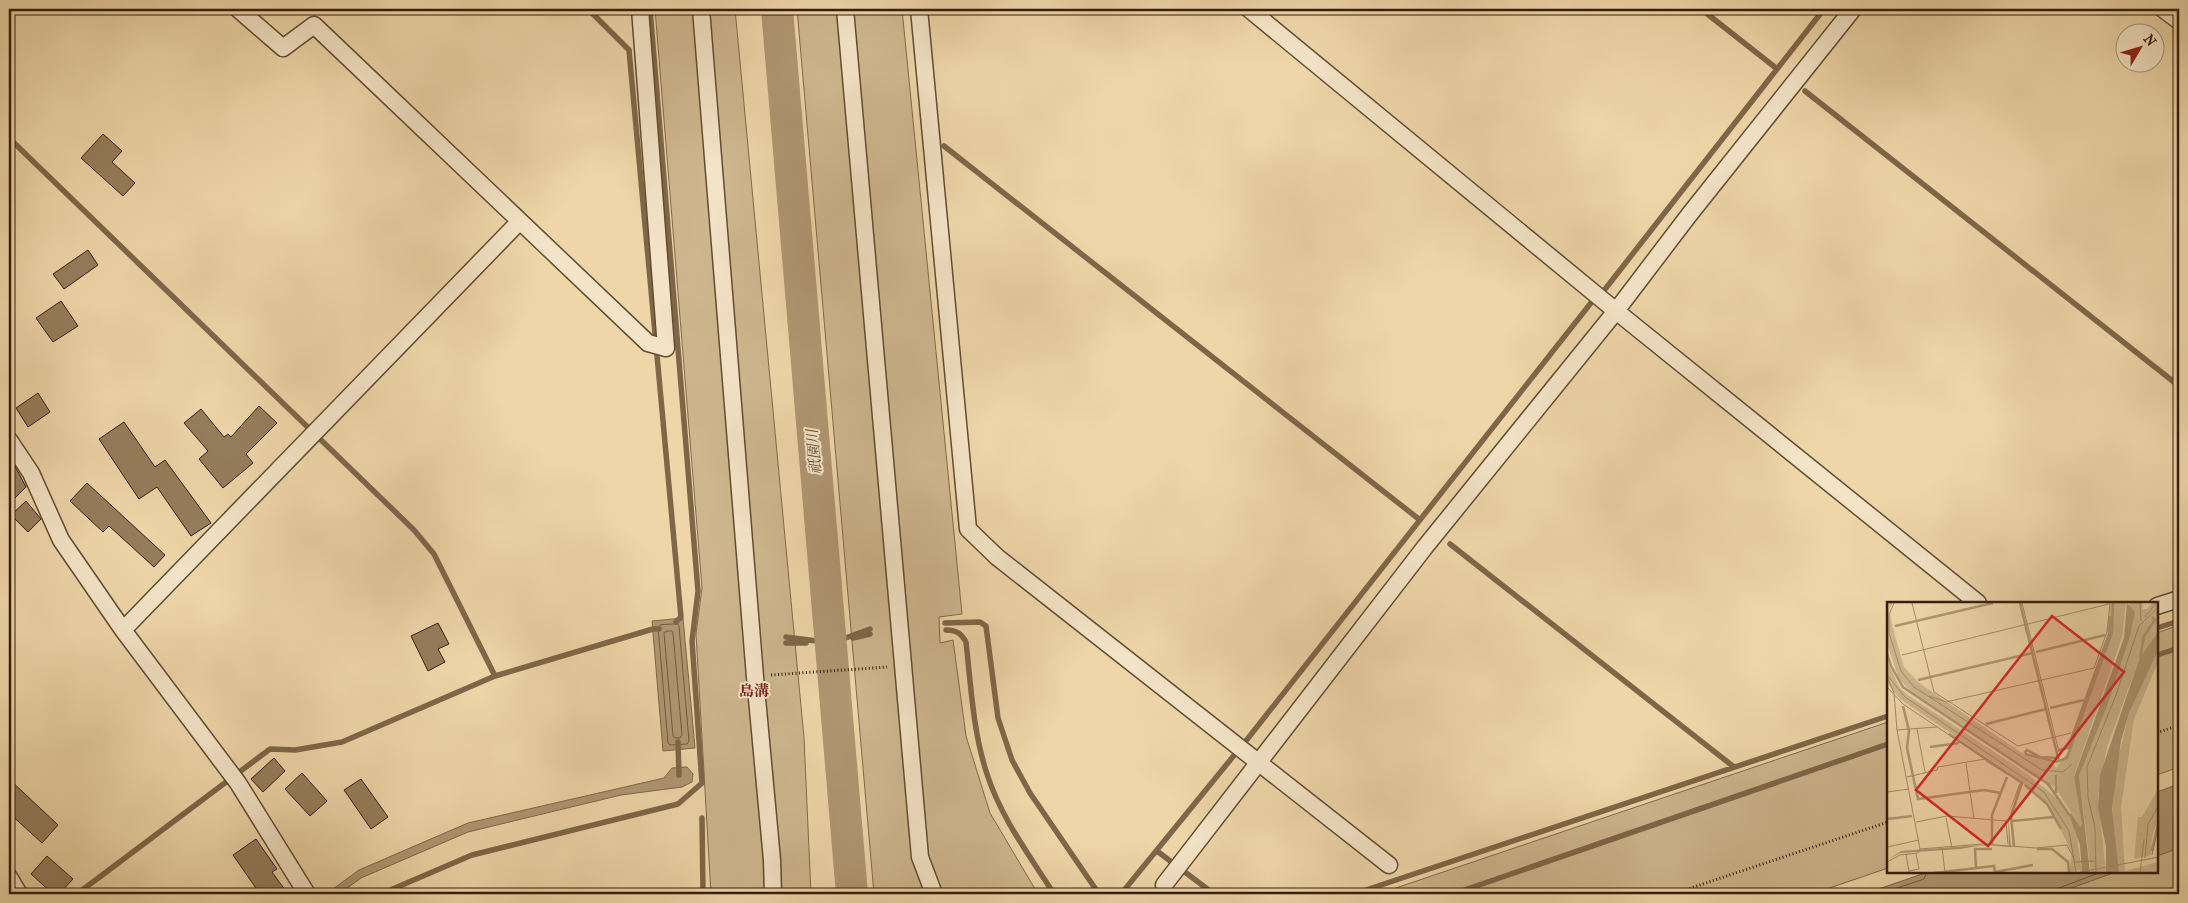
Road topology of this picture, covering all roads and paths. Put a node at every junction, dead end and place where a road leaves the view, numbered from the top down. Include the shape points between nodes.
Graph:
1 (238, 9) edge
2 (640, 9) edge
3 (701, 9) edge
4 (845, 9) edge
5 (918, 9) edge
6 (1249, 9) edge
7 (1852, 9) edge
8 (2163, 9) edge
9 (2179, 21) edge
10 (519, 222) junction
11 (1616, 311) junction
12 (9, 440) edge
13 (2179, 599) edge
14 (1977, 602) edge
15 (2158, 606) edge
16 (123, 630) junction
17 (903, 666) junction
18 (755, 676) junction
19 (2179, 725) edge
20 (2158, 732) edge
21 (1258, 761) junction
22 (1887, 822) edge
23 (1389, 865) dead end
24 (9, 877) edge
25 (1164, 885) dead end
26 (19, 894) edge
27 (307, 894) edge
28 (773, 894) edge
29 (934, 894) edge
30 (1673, 894) edge

1 - 10 street via 283,48 314,25
2 - 10 street via 666,348 648,343
3 - 18 street
4 - 17 street
5 - 21 street via 968,530 996,557
6 - 11 street
7 - 11 street
8 - 9 street
10 - 16 street
11 - 14 street
11 - 21 street
12 - 16 street via 31,473 61,540
13 - 15 street
16 - 27 street via 238,783
17 - 18 path
17 - 29 street via 920,857
18 - 28 street
19 - 20 path
21 - 23 street
21 - 25 street
22 - 30 path
24 - 26 street

